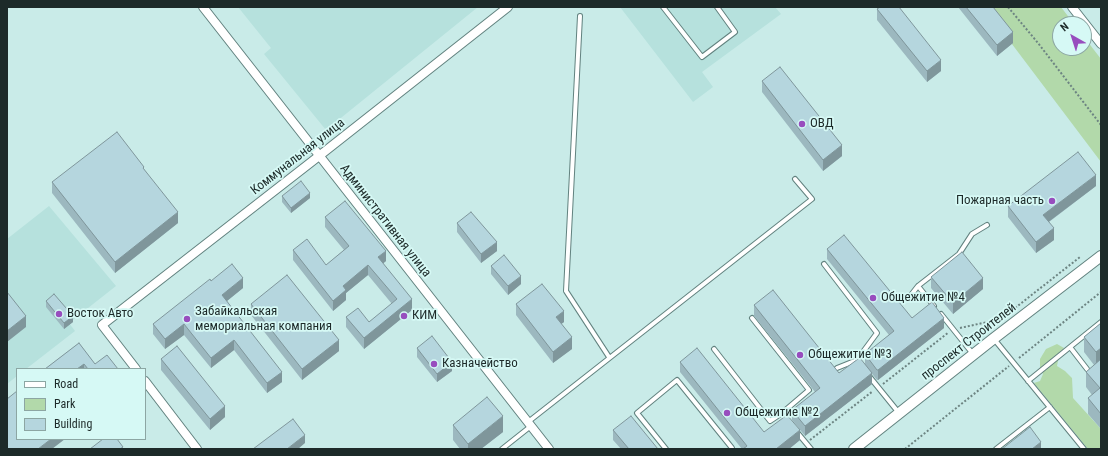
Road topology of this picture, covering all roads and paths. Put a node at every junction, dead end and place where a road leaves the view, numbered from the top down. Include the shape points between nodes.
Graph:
1 (203, 7) edge
2 (508, 7) edge
3 (663, 7) edge
4 (716, 7) edge
5 (1008, 7) edge
6 (1072, 7) edge
7 (580, 16) dead end
8 (1101, 44) edge
9 (1101, 125) edge
10 (319, 156) junction
11 (795, 179) dead end
12 (987, 225) dead end
13 (1101, 256) edge
14 (1080, 257) dead end
15 (824, 264) dead end
16 (918, 286) junction
17 (1101, 292) edge
18 (911, 295) dead end
19 (752, 318) dead end
20 (1101, 322) edge
21 (953, 329) junction
22 (993, 339) junction
23 (1070, 347) junction
24 (714, 349) dead end
25 (973, 354) junction
26 (609, 357) junction
27 (856, 360) junction
28 (1013, 363) junction
29 (861, 366) edge
30 (135, 368) edge
31 (837, 368) edge
32 (1087, 369) edge
33 (865, 371) edge
34 (1028, 381) junction
35 (146, 382) edge
36 (878, 387) junction
37 (1050, 407) junction
38 (782, 413) junction
39 (899, 413) junction
40 (787, 419) edge
41 (530, 424) junction
42 (792, 425) edge
43 (806, 443) junction
44 (197, 449) edge
45 (502, 449) edge
46 (549, 449) edge
47 (666, 449) edge
48 (732, 449) edge
49 (811, 449) edge
50 (854, 449) edge
51 (905, 449) edge
52 (996, 449) edge
53 (1084, 449) edge

1 - 10 street, Административная улица
2 - 10 street, Коммунальная улица
3 - 4 lane via 702,57 735,32
5 - 9 path
6 - 8 street
7 - 26 lane via 566,291
10 - 30 street, Коммунальная улица via 102,325
10 - 41 street, Административная улица
11 - 26 lane via 812,199
12 - 16 lane via 972,234 959,254
13 - 22 street, проспект Строителей
14 - 21 path via 1001,319
15 - 27 lane via 877,333
16 - 18 lane
16 - 21 lane
17 - 28 path
19 - 38 lane via 809,390
20 - 23 lane
21 - 25 lane
21 - 36 path
22 - 25 street, проспект Строителей
22 - 28 lane
23 - 32 lane
23 - 34 lane
24 - 38 lane via 770,421
25 - 39 street, проспект Строителей
26 - 41 lane
27 - 29 lane
27 - 31 lane
28 - 34 lane
28 - 51 path
33 - 36 lane
34 - 37 lane
35 - 44 street
36 - 39 lane
36 - 43 path
37 - 52 lane
37 - 53 lane
38 - 40 lane
39 - 50 street, проспект Строителей
41 - 45 lane
41 - 46 street, Административная улица
42 - 43 lane
43 - 49 lane
47 - 48 lane via 637,413 677,380

